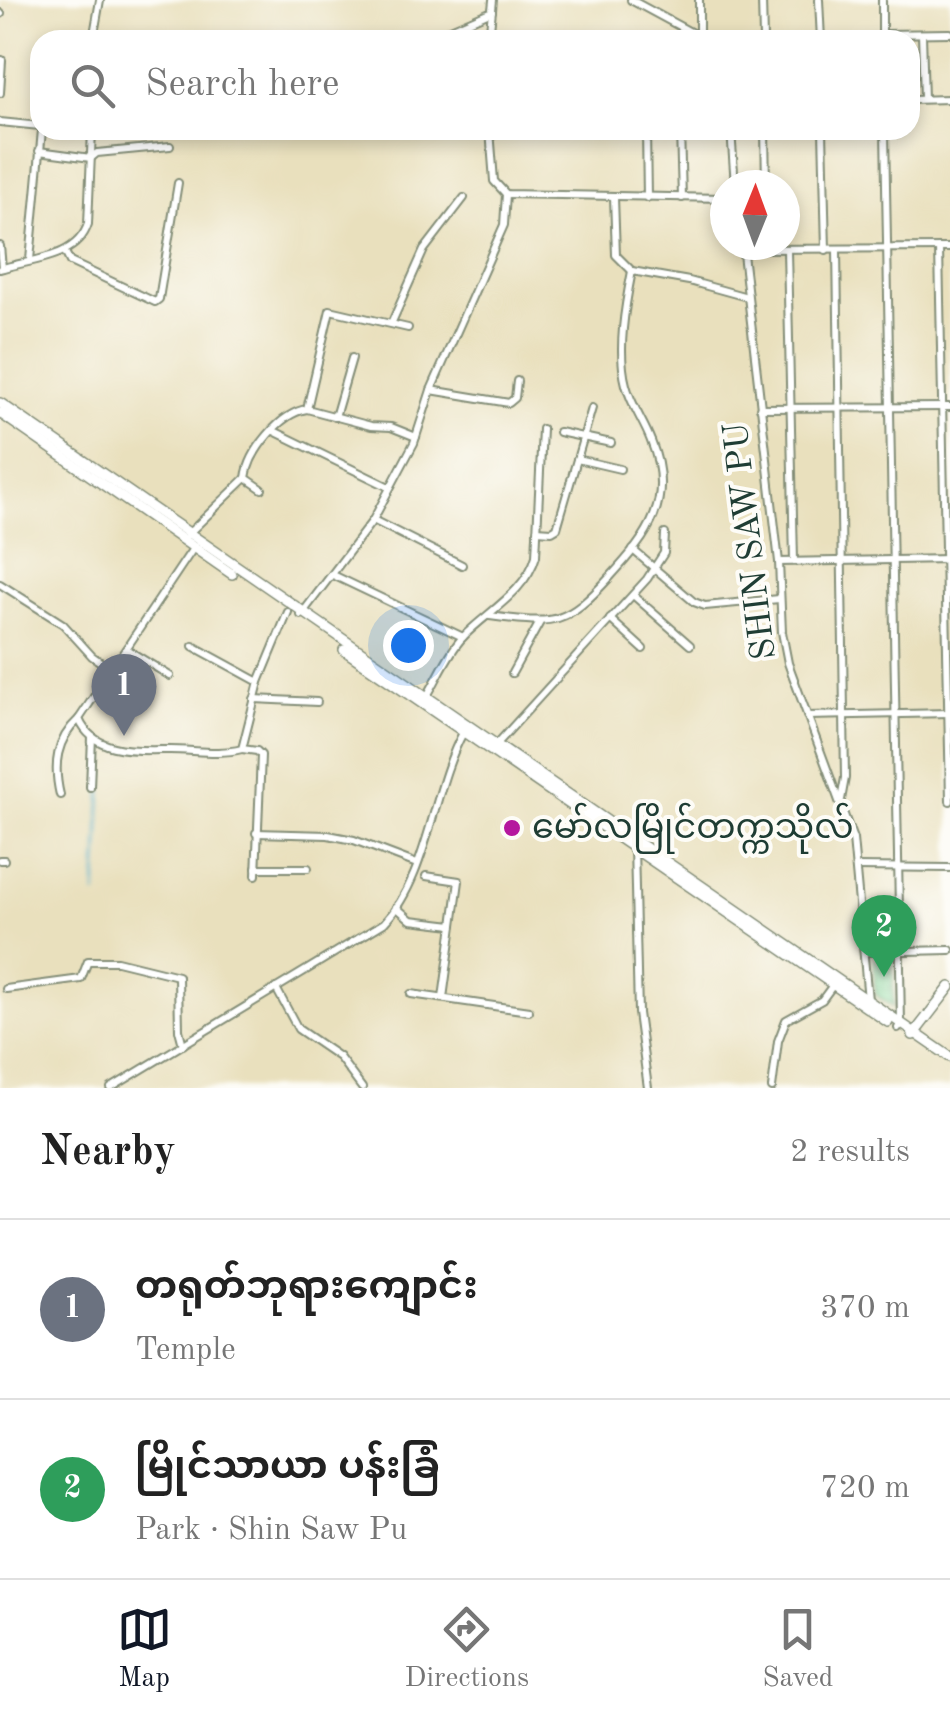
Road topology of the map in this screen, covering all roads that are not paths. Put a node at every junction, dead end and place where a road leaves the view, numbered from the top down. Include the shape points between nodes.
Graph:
1 (100, 0) edge
2 (493, 0) edge
3 (630, 0) edge
4 (699, 0) edge
5 (762, 0) edge
6 (819, 0) edge
7 (882, 0) edge
8 (492, 11) junction
9 (96, 30) edge
10 (448, 30) edge
11 (491, 30) edge
12 (687, 30) edge
13 (701, 30) edge
14 (762, 30) edge
15 (821, 30) edge
16 (882, 30) edge
17 (922, 34) joint
18 (950, 34) edge
19 (2, 60) edge
20 (0, 93) edge
21 (920, 99) edge
22 (924, 99) junction
23 (950, 99) edge
24 (0, 122) edge
25 (30, 126) edge
26 (40, 140) edge
27 (92, 140) edge
28 (491, 140) edge
29 (646, 140) edge
30 (680, 140) edge
31 (733, 140) edge
32 (764, 140) edge
33 (824, 140) edge
34 (885, 140) edge
35 (170, 146) dead end
36 (39, 151) junction
37 (91, 158) junction
38 (734, 170) edge
39 (765, 170) edge
40 (178, 183) dead end
41 (506, 194) junction
42 (614, 197) junction
43 (464, 198) dead end
44 (647, 198) junction
45 (682, 198) junction
46 (710, 198) edge
47 (0, 246) edge
48 (939, 248) junction
49 (950, 248) edge
50 (888, 249) junction
51 (800, 250) edge
52 (826, 250) junction
53 (836, 250) junction
54 (65, 252) junction
55 (30, 260) junction
56 (743, 260) edge
57 (787, 260) edge
58 (1, 266) edge
59 (632, 272) junction
60 (747, 298) junction
61 (392, 322) junction
62 (408, 328) dead end
63 (352, 358) dead end
64 (517, 381) dead end
65 (431, 390) junction
66 (0, 403) edge
67 (946, 407) edge
68 (592, 408) dead end
69 (760, 408) junction
70 (790, 408) junction
71 (838, 408) junction
72 (890, 408) junction
73 (307, 409) junction
74 (0, 413) edge
75 (336, 416) junction
76 (542, 429) dead end
77 (274, 431) junction
78 (559, 432) dead end
79 (416, 437) junction
80 (582, 438) junction
81 (611, 443) dead end
82 (577, 459) junction
83 (620, 469) dead end
84 (246, 478) junction
85 (389, 487) junction
86 (262, 489) dead end
87 (373, 520) junction
88 (538, 530) junction
89 (665, 534) dead end
90 (192, 541) junction
91 (632, 550) junction
92 (947, 559) edge
93 (894, 560) junction
94 (840, 561) junction
95 (779, 562) junction
96 (794, 562) junction
97 (462, 566) dead end
98 (655, 569) junction
99 (333, 575) junction
100 (0, 584) edge
101 (633, 595) junction
102 (779, 599) junction
103 (288, 612) junction
104 (301, 615) junction
105 (489, 616) junction
106 (610, 619) junction
107 (540, 621) junction
108 (463, 637) junction
109 (690, 645) dead end
110 (193, 646) dead end
111 (126, 648) junction
112 (644, 649) dead end
113 (112, 670) junction
114 (512, 673) dead end
115 (170, 676) dead end
116 (258, 682) junction
117 (254, 699) junction
118 (424, 700) junction
119 (316, 702) dead end
120 (949, 713) edge
121 (894, 714) junction
122 (807, 716) junction
123 (843, 716) junction
124 (79, 719) junction
125 (466, 729) junction
126 (92, 736) junction
127 (496, 745) junction
128 (242, 750) junction
129 (90, 786) dead end
130 (60, 795) dead end
131 (950, 801) edge
132 (841, 802) junction
133 (256, 834) junction
134 (634, 844) junction
135 (417, 864) junction
136 (308, 868) dead end
137 (856, 868) junction
138 (899, 868) junction
139 (950, 868) edge
140 (426, 876) dead end
141 (396, 907) junction
142 (453, 925) junction
143 (950, 950) edge
144 (900, 951) junction
145 (864, 952) junction
146 (835, 982) junction
147 (950, 987) edge
148 (276, 988) junction
149 (6, 989) dead end
150 (411, 994) dead end
151 (442, 998) junction
152 (868, 1001) junction
153 (529, 1011) dead end
154 (899, 1026) junction
155 (913, 1036) junction
156 (183, 1045) junction
157 (950, 1060) edge
158 (111, 1088) edge
159 (362, 1088) edge
160 (648, 1088) edge
161 (772, 1088) edge

1 - 9 street
2 - 8 street
3 - 12 street
4 - 13 street
5 - 14 street
6 - 15 street
7 - 16 street
8 - 10 street
8 - 11 street
17 - 18 street
17 - 22 street
19 - 20 street
21 - 22 street
22 - 23 street
24 - 25 street
26 - 36 street
27 - 37 street
28 - 41 street via 494,182
29 - 44 street
30 - 45 street
31 - 38 street
32 - 39 street
33 - 52 street
34 - 50 street
35 - 37 street via 97,152
36 - 37 street
36 - 55 street
37 - 54 street via 88,224 84,238
40 - 54 street via 155,302 70,262
41 - 42 street
41 - 65 street via 504,225
42 - 44 street
42 - 59 street via 616,254
43 - 61 street via 424,250
44 - 45 street
45 - 46 street
47 - 58 street
48 - 49 street
48 - 50 street
48 - 67 street
50 - 53 street
50 - 72 street
51 - 52 street
52 - 53 street
53 - 71 street
54 - 55 street
55 - 58 street
56 - 60 street, SHIN SAW PU
57 - 70 street
59 - 60 street
59 - 91 street via 623,332 625,384 656,454 659,508
60 - 69 street, SHIN SAW PU
61 - 62 street
61 - 73 street via 330,310
63 - 75 street
64 - 65 street via 510,402
65 - 79 street
66 - 90 main road
67 - 72 street
67 - 92 street
68 - 80 street
69 - 70 street
69 - 95 street, SHIN SAW PU
70 - 71 street
70 - 96 street
71 - 72 street
71 - 94 street
72 - 93 street
73 - 75 street
73 - 77 street via 290,414
74 - 90 main road
75 - 79 street
76 - 88 street
77 - 84 street via 254,453
77 - 85 street
78 - 80 street
79 - 85 street
80 - 81 street
80 - 82 street
82 - 83 street
82 - 88 street via 557,528
84 - 86 street
84 - 90 street
85 - 87 street
87 - 97 street
87 - 99 street
88 - 105 street via 532,570
89 - 98 street
90 - 103 main road
90 - 104 main road
90 - 111 street
91 - 98 street
91 - 107 street via 575,613
92 - 93 street
92 - 120 street
93 - 94 street
93 - 121 street
94 - 96 street
94 - 123 street
95 - 96 street
95 - 102 street, SHIN SAW PU
98 - 101 street
98 - 102 street via 705,606
99 - 104 street
99 - 108 street
100 - 113 street via 62,624
101 - 106 street
101 - 109 street
102 - 122 street, SHIN SAW PU via 788,663
103 - 116 street
103 - 118 main road
104 - 118 main road
105 - 107 street
105 - 108 street
106 - 112 street
106 - 127 street
107 - 114 street
108 - 118 street
110 - 116 street
111 - 113 street
111 - 115 street
113 - 124 street
116 - 117 street
117 - 119 street
117 - 128 street
118 - 125 main road
120 - 121 street
120 - 131 street
121 - 123 street
121 - 138 street
122 - 123 street
122 - 132 street, SHIN SAW PU
123 - 132 street
124 - 126 street
124 - 130 street via 57,754
125 - 127 main road
125 - 134 main road
125 - 135 street via 451,755
126 - 128 street via 146,752
126 - 129 street
127 - 134 main road
128 - 133 street via 261,755
132 - 137 street, SHIN SAW PU
133 - 135 street via 328,835
133 - 136 street via 256,872
134 - 146 main road
134 - 160 street via 638,1013
135 - 141 street
137 - 138 street
137 - 145 street, SHIN SAW PU
138 - 139 street
138 - 144 street
140 - 142 street via 459,882
141 - 142 street via 410,920
141 - 148 street via 384,923
142 - 151 street
143 - 144 street
144 - 145 street
144 - 154 street
145 - 152 street, SHIN SAW PU
146 - 152 main road
146 - 154 main road
146 - 161 street via 822,1000 786,1020
147 - 155 main road
148 - 156 street
148 - 159 street via 298,1029 340,1057
149 - 156 street via 81,978 88,961 178,976
150 - 151 street
151 - 153 street
152 - 154 main road
154 - 155 main road
155 - 157 main road
156 - 158 street

